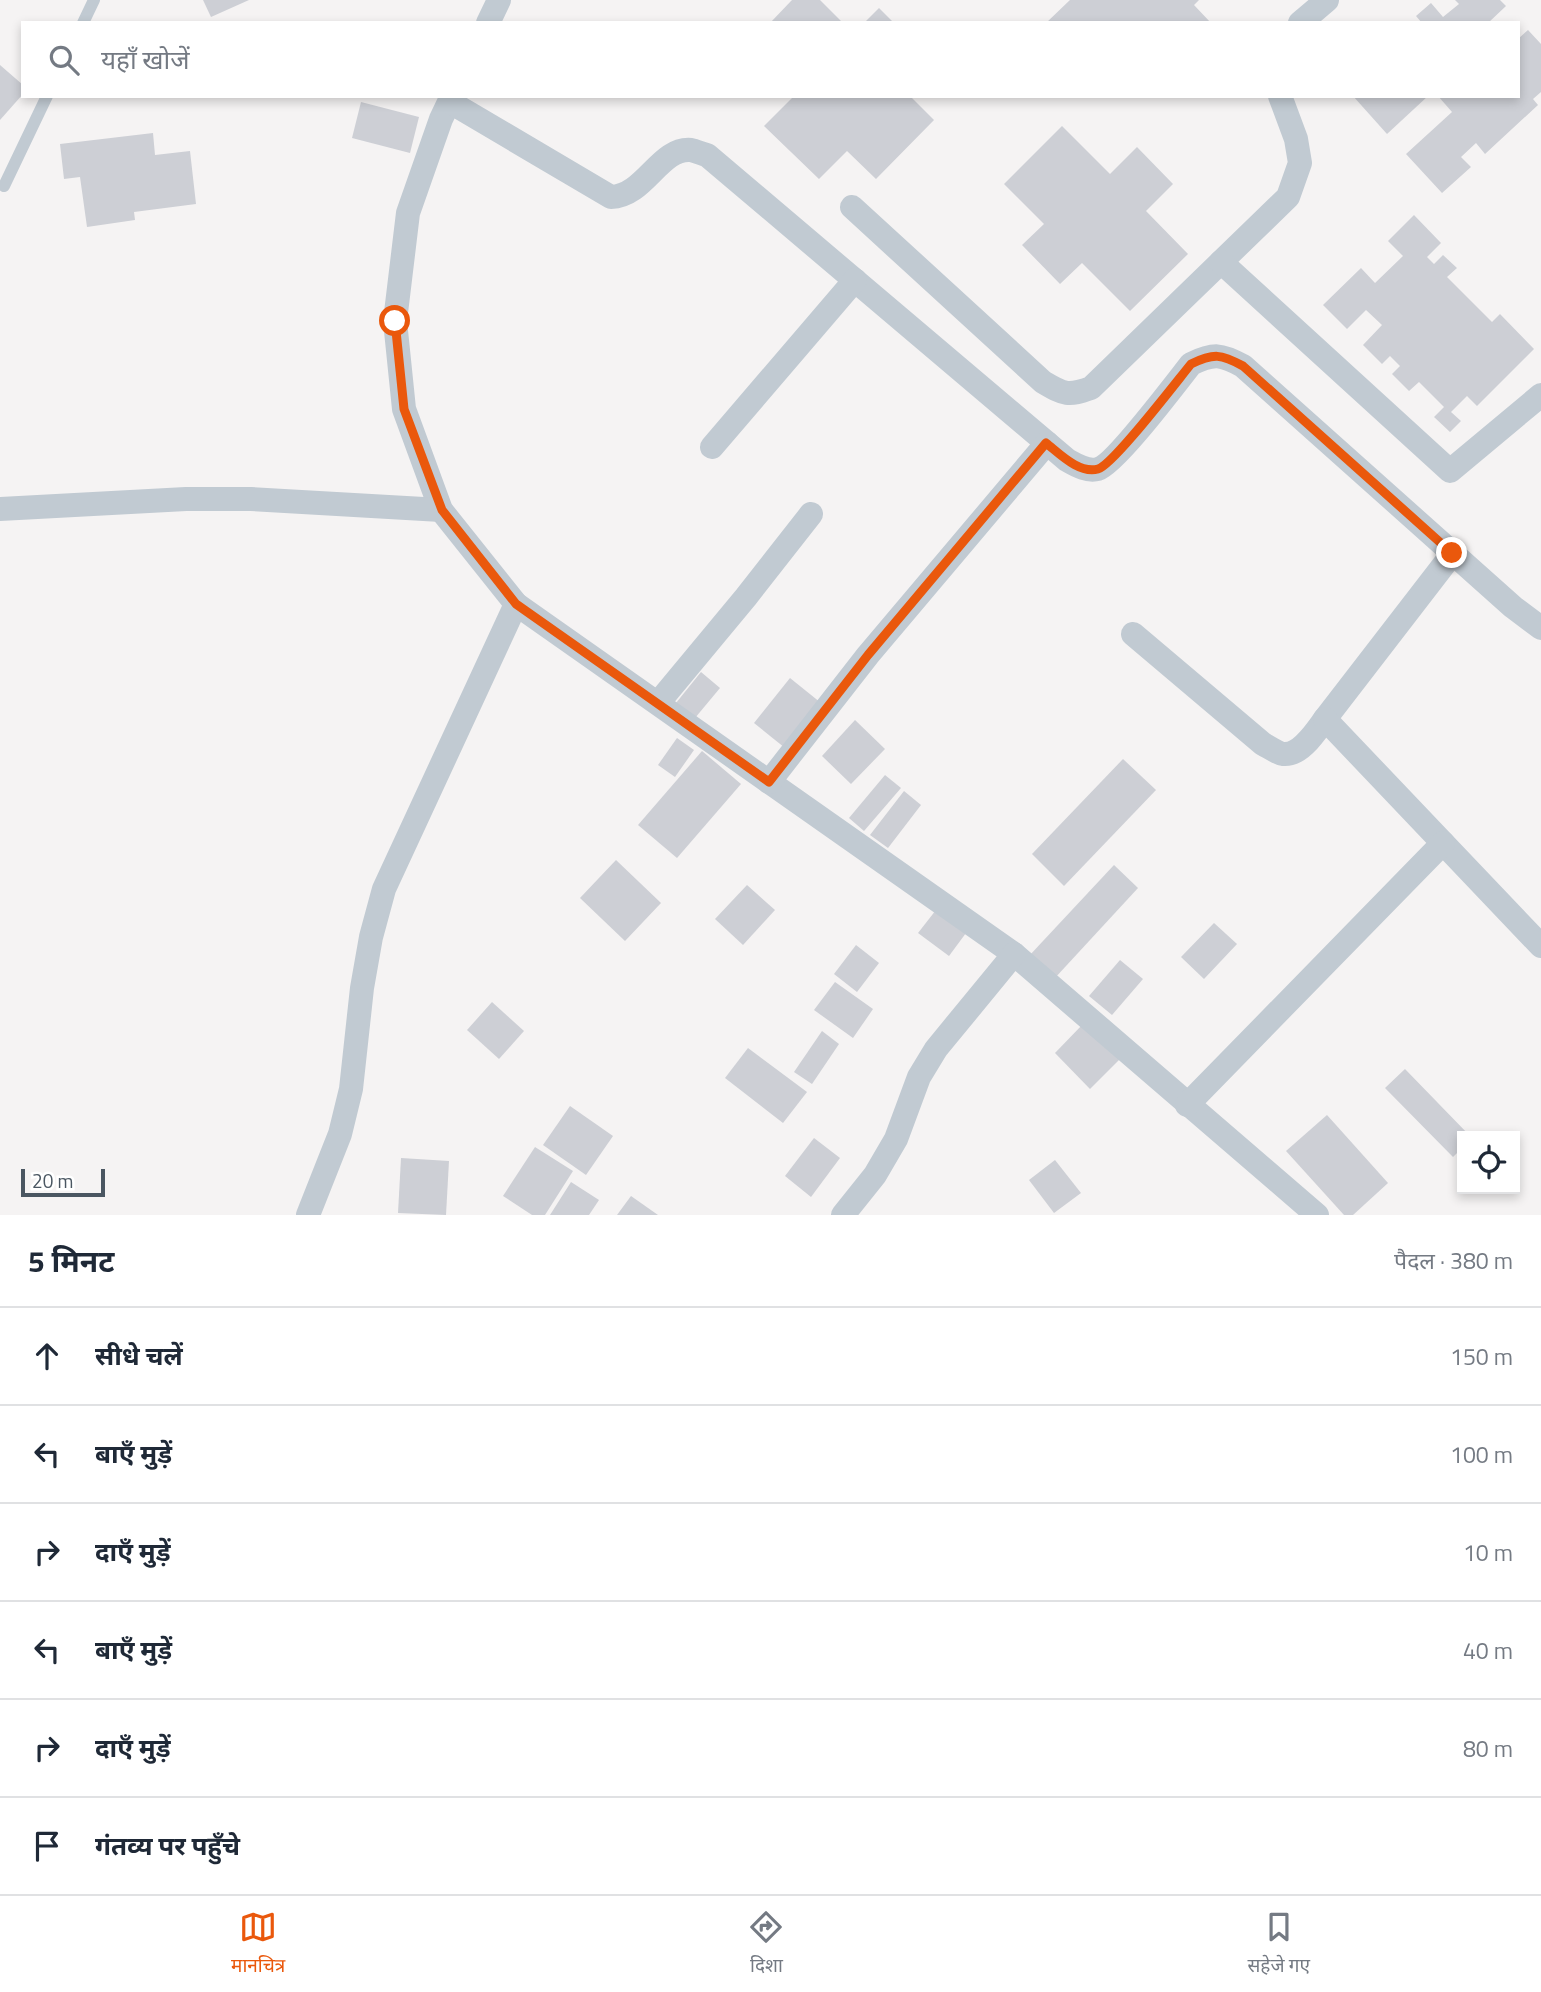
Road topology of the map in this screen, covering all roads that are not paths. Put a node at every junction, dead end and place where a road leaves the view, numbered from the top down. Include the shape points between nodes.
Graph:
1 (94, 0) edge
2 (499, 0) edge
3 (1327, 0) edge
4 (84, 21) edge
5 (489, 21) edge
6 (1302, 21) edge
7 (46, 98) edge
8 (1281, 98) edge
9 (451, 99) edge
10 (4, 186) dead end
11 (852, 206) dead end
12 (1221, 262) junction
13 (855, 280) junction
14 (1541, 395) edge
15 (1046, 443) junction
16 (712, 447) dead end
17 (0, 509) edge
18 (442, 510) junction
19 (811, 514) dead end
20 (1452, 553) junction
21 (516, 604) junction
22 (1541, 628) edge
23 (1133, 634) dead end
24 (658, 703) junction
25 (1325, 719) junction
26 (769, 782) junction
27 (1443, 843) junction
28 (1541, 946) edge
29 (1014, 954) junction
30 (1187, 1105) junction
31 (308, 1215) edge
32 (843, 1215) edge
33 (1317, 1215) edge

1 - 4 lane
2 - 5 street
3 - 6 street
7 - 10 lane
8 - 12 street via 1296,139 1300,163 1296,176 1288,197
9 - 13 street via 611,197 623,197 635,189 672,154 688,150 707,155
9 - 18 street via 408,214 395,321 404,409
11 - 12 street via 1043,382 1073,395 1091,388
12 - 14 street via 1450,471
13 - 15 street
13 - 16 street
15 - 20 street via 1084,469 1099,469 1116,455 1191,364 1209,355 1229,358
15 - 26 street via 868,655
17 - 18 street via 251,499
18 - 21 street
19 - 24 street
20 - 22 street
20 - 25 street
21 - 24 street
21 - 31 street via 384,889 362,988 351,1089 340,1134
23 - 25 street via 1263,744 1281,754 1292,753 1306,743
24 - 26 street
25 - 27 street
26 - 29 street
27 - 28 street
27 - 30 street
29 - 30 street
29 - 32 street via 936,1049 919,1077 889,1151
30 - 33 street

